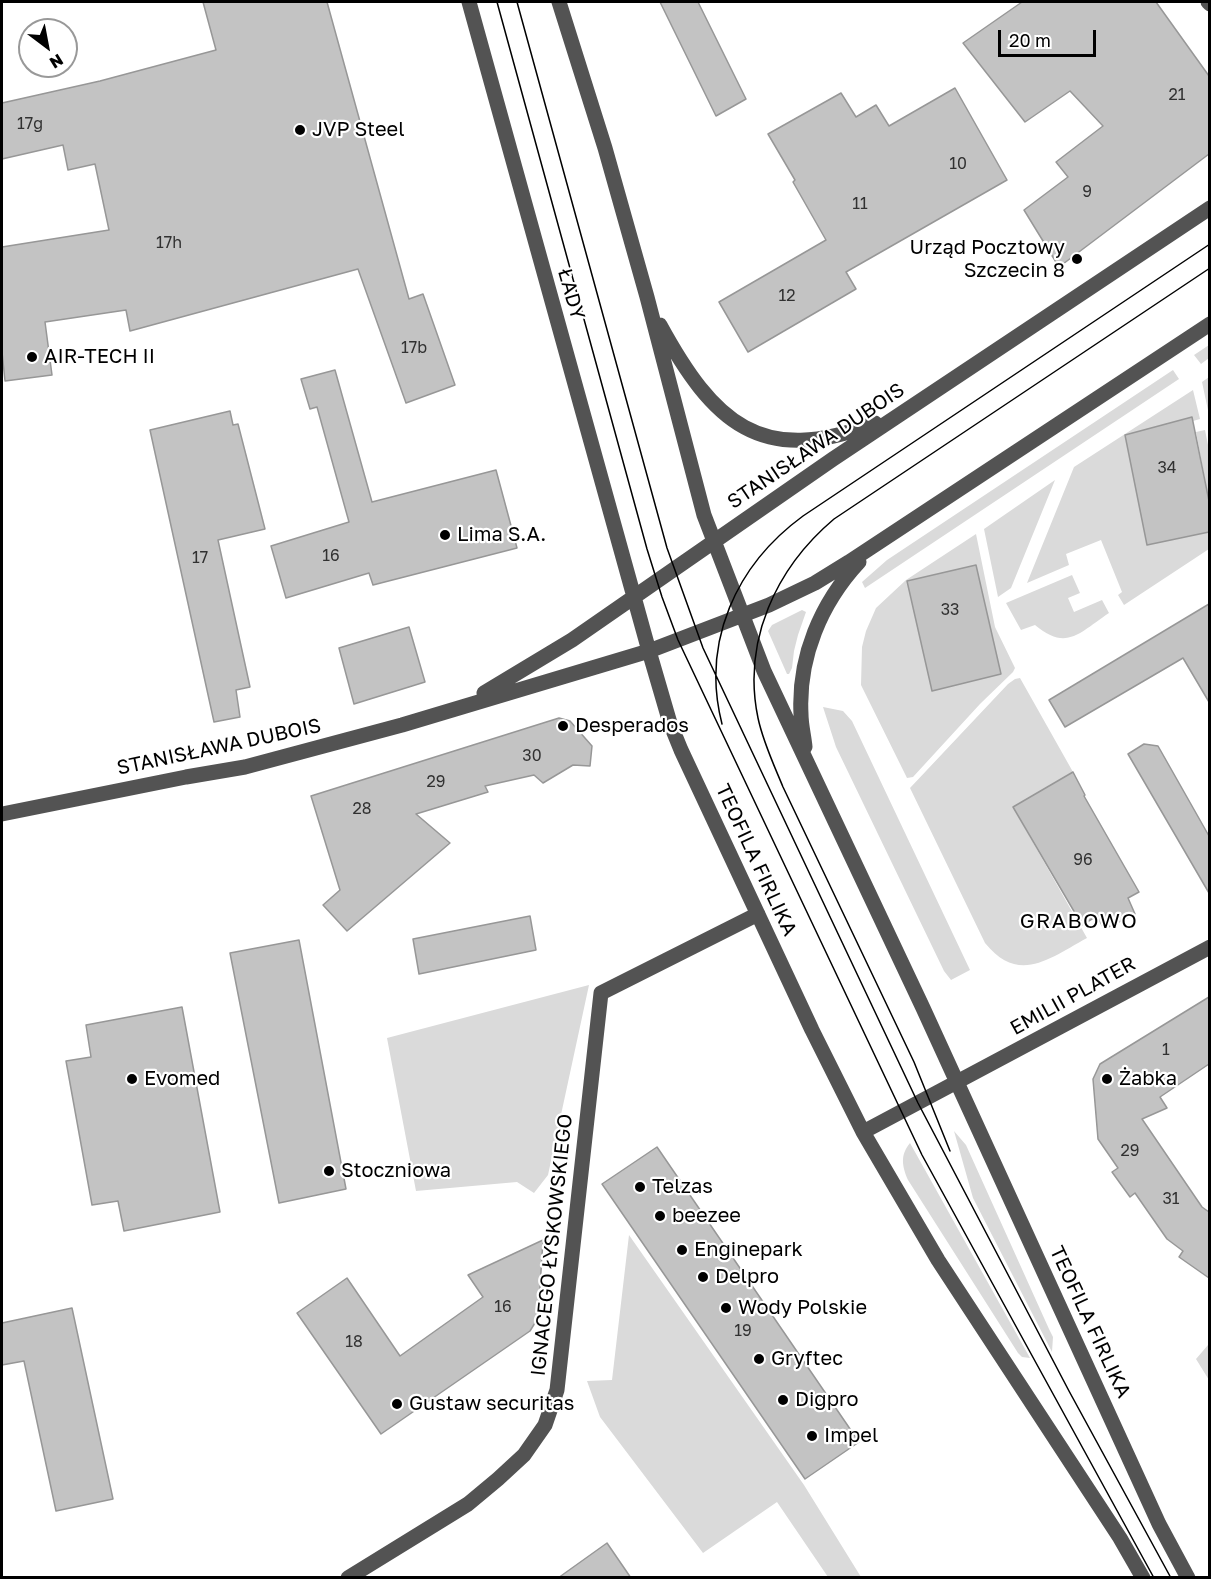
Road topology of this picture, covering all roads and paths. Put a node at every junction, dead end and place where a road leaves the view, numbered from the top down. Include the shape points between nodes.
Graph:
1 (469, 2) edge
2 (559, 2) edge
3 (1209, 208) edge
4 (647, 297) junction
5 (1209, 324) edge
6 (918, 402) junction
7 (883, 540) junction
8 (713, 542) junction
9 (634, 598) junction
10 (742, 616) junction
11 (649, 651) junction
12 (443, 712) junction
13 (811, 770) junction
14 (2, 814) edge
15 (758, 914) junction
16 (1209, 947) edge
17 (957, 1083) junction
18 (863, 1132) junction
19 (348, 1578) edge
20 (1143, 1578) edge
21 (1188, 1578) edge

1 - 9 street, ŁADY
2 - 4 street
3 - 6 street, STANISŁAWA DUBOIS
4 - 6 street via 695,382 720,410 753,432 780,439 829,438 875,423
4 - 8 street
5 - 7 street, STANISŁAWA DUBOIS
6 - 8 street, STANISŁAWA DUBOIS
7 - 10 street, STANISŁAWA DUBOIS via 814,583
7 - 13 street, TEOFILA FIRLIKA via 837,588 812,638 802,676 801,714
8 - 9 street, STANISŁAWA DUBOIS
8 - 10 street, TEOFILA FIRLIKA
9 - 11 street, TEOFILA FIRLIKA
9 - 12 street, STANISŁAWA DUBOIS via 522,672
10 - 11 street, STANISŁAWA DUBOIS
10 - 13 street, TEOFILA FIRLIKA
11 - 12 street, STANISŁAWA DUBOIS
11 - 15 street, TEOFILA FIRLIKA via 678,742
12 - 14 street, STANISŁAWA DUBOIS via 245,767
13 - 17 street, TEOFILA FIRLIKA
15 - 18 street, TEOFILA FIRLIKA
15 - 19 street, IGNACEGO ŁYSKOWSKIEGO via 601,993 557,1390 545,1425 524,1455 468,1504
16 - 17 street, EMILII PLATER
17 - 18 street
17 - 21 street, TEOFILA FIRLIKA via 1159,1524
18 - 20 street, TEOFILA FIRLIKA via 938,1260

